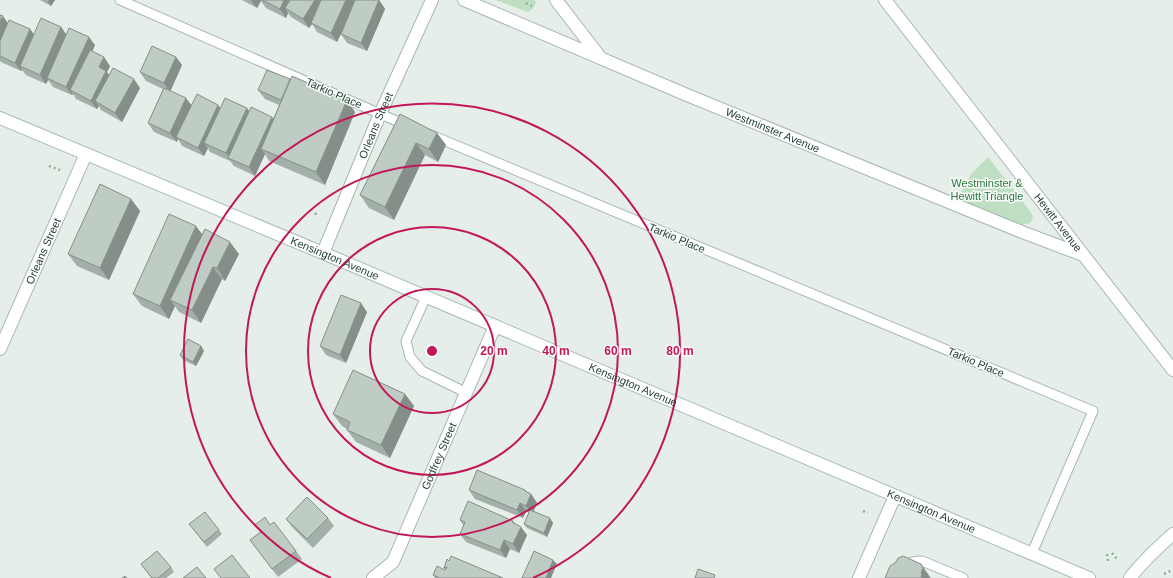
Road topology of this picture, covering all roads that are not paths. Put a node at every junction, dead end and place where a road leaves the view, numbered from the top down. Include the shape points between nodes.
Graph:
1 (120, 0) edge
2 (432, 0) edge
3 (464, 0) edge
4 (556, 0) edge
5 (885, 0) edge
6 (601, 58) junction
7 (380, 114) junction
8 (0, 118) edge
9 (86, 154) junction
10 (323, 253) junction
11 (1083, 255) junction
12 (426, 297) junction
13 (495, 326) junction
14 (0, 349) edge
15 (1173, 370) edge
16 (467, 393) junction
17 (895, 496) junction
18 (1173, 534) edge
19 (1032, 553) junction
20 (373, 578) edge
21 (859, 578) edge
22 (895, 578) edge
23 (963, 578) edge
24 (1088, 578) edge
25 (1130, 578) edge

1 - 7 lane, Tarkio Place
2 - 7 street, Orleans Street
3 - 6 street, Westminster Avenue
4 - 6 street
5 - 11 street, Hewitt Avenue
6 - 11 street, Westminster Avenue
7 - 10 street, Orleans Street
7 - 19 lane, Tarkio Place via 1093,411
8 - 9 street, Kensington Avenue
9 - 10 street, Kensington Avenue
9 - 14 street, Orleans Street
10 - 12 street, Kensington Avenue
11 - 15 street, Hewitt Avenue
12 - 13 street, Kensington Avenue
12 - 16 lane via 406,341 410,357 422,371
13 - 16 street, Godfrey Street
13 - 17 street, Kensington Avenue
16 - 20 street, Godfrey Street via 393,562
17 - 19 street, Kensington Avenue
17 - 21 street
18 - 25 street via 1155,549
19 - 24 street, Kensington Avenue
22 - 23 lane via 904,565 922,561

